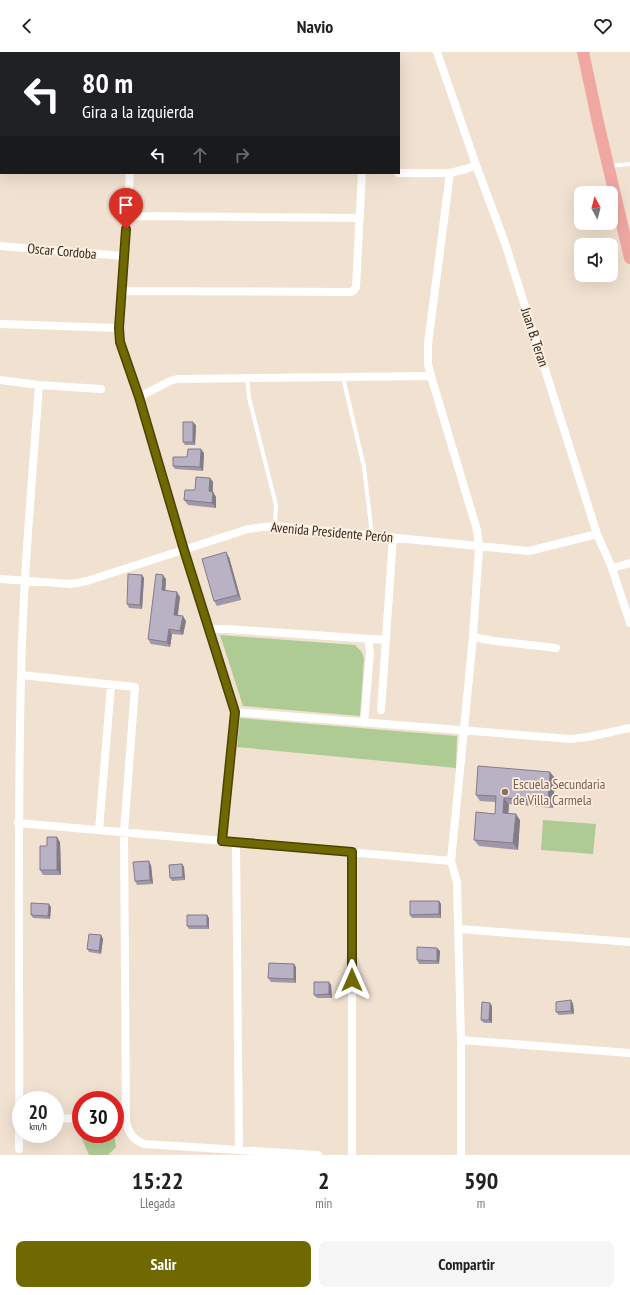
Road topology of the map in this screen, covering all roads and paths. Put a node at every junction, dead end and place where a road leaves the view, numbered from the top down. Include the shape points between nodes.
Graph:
1 (438, 52) edge
2 (583, 52) edge
3 (630, 164) edge
4 (476, 165) junction
5 (608, 166) junction
6 (400, 172) edge
7 (450, 173) junction
8 (130, 174) edge
9 (362, 174) edge
10 (127, 216) junction
11 (360, 218) junction
12 (0, 246) edge
13 (124, 256) junction
14 (630, 258) edge
15 (121, 290) junction
16 (0, 324) edge
17 (119, 328) junction
18 (431, 376) junction
19 (247, 377) junction
20 (343, 377) junction
21 (0, 380) edge
22 (39, 385) junction
23 (101, 390) dead end
24 (139, 397) junction
25 (275, 526) junction
26 (597, 534) junction
27 (372, 535) junction
28 (393, 537) junction
29 (479, 547) junction
30 (184, 550) junction
31 (630, 563) edge
32 (612, 568) junction
33 (0, 578) edge
34 (25, 580) junction
35 (630, 623) edge
36 (209, 629) junction
37 (473, 637) junction
38 (368, 639) junction
39 (386, 640) junction
40 (556, 648) dead end
41 (21, 675) junction
42 (111, 685) junction
43 (381, 710) dead end
44 (235, 712) junction
45 (364, 723) junction
46 (630, 728) edge
47 (464, 732) junction
48 (18, 823) junction
49 (99, 830) junction
50 (124, 832) junction
51 (222, 841) junction
52 (236, 842) junction
53 (352, 852) junction
54 (450, 861) junction
55 (459, 929) junction
56 (630, 942) edge
57 (461, 1040) junction
58 (630, 1052) edge
59 (20, 1091) edge
60 (126, 1121) joint
61 (19, 1143) edge
62 (19, 1149) dead end
63 (239, 1150) junction
64 (318, 1155) edge
65 (352, 1155) edge
66 (461, 1155) edge

1 - 4 street, Juan B. Teran
2 - 5 main road
3 - 5 lane
4 - 7 street
4 - 26 street, Juan B. Teran via 505,243
5 - 14 main road
6 - 7 street
7 - 18 street via 428,334 428,364
8 - 10 street
9 - 11 street
10 - 11 street
10 - 13 street
11 - 15 street via 356,287 351,292
12 - 13 street, Oscar Cordoba
13 - 15 street
15 - 17 street
16 - 17 street
17 - 24 street via 120,342
18 - 20 street
18 - 29 street via 477,530
19 - 20 street
19 - 24 street via 177,379
19 - 25 lane via 249,398 276,506
20 - 27 lane via 364,467
21 - 22 street
22 - 23 street
22 - 34 street
24 - 30 street
25 - 27 street, Avenida Presidente Perón
25 - 30 street, Avenida Presidente Perón via 248,530
26 - 29 street, Avenida Presidente Perón via 529,551
26 - 32 street, Juan B. Teran
27 - 28 street, Avenida Presidente Perón
28 - 29 street, Avenida Presidente Perón
28 - 39 street
29 - 37 street
30 - 34 street, Avenida Presidente Perón via 71,584
30 - 36 street
31 - 32 street
32 - 35 street, Juan B. Teran
33 - 34 street, Avenida Presidente Perón
34 - 41 street
36 - 38 street
36 - 44 street
37 - 40 street
37 - 47 street
38 - 39 street
38 - 45 street via 370,653
39 - 43 street
41 - 42 street
41 - 48 street
42 - 49 street
42 - 50 street via 135,687
44 - 45 street
44 - 51 street
45 - 47 street
46 - 47 street via 571,739
47 - 54 street
48 - 49 street
48 - 59 street
49 - 50 street
50 - 51 street
50 - 60 street
51 - 52 street
52 - 53 street
52 - 63 street
53 - 54 street
53 - 65 street
54 - 55 street via 458,882
55 - 56 street
55 - 57 street
57 - 58 street
57 - 66 street
60 - 63 street via 132,1137 144,1144
61 - 62 street
63 - 64 street

